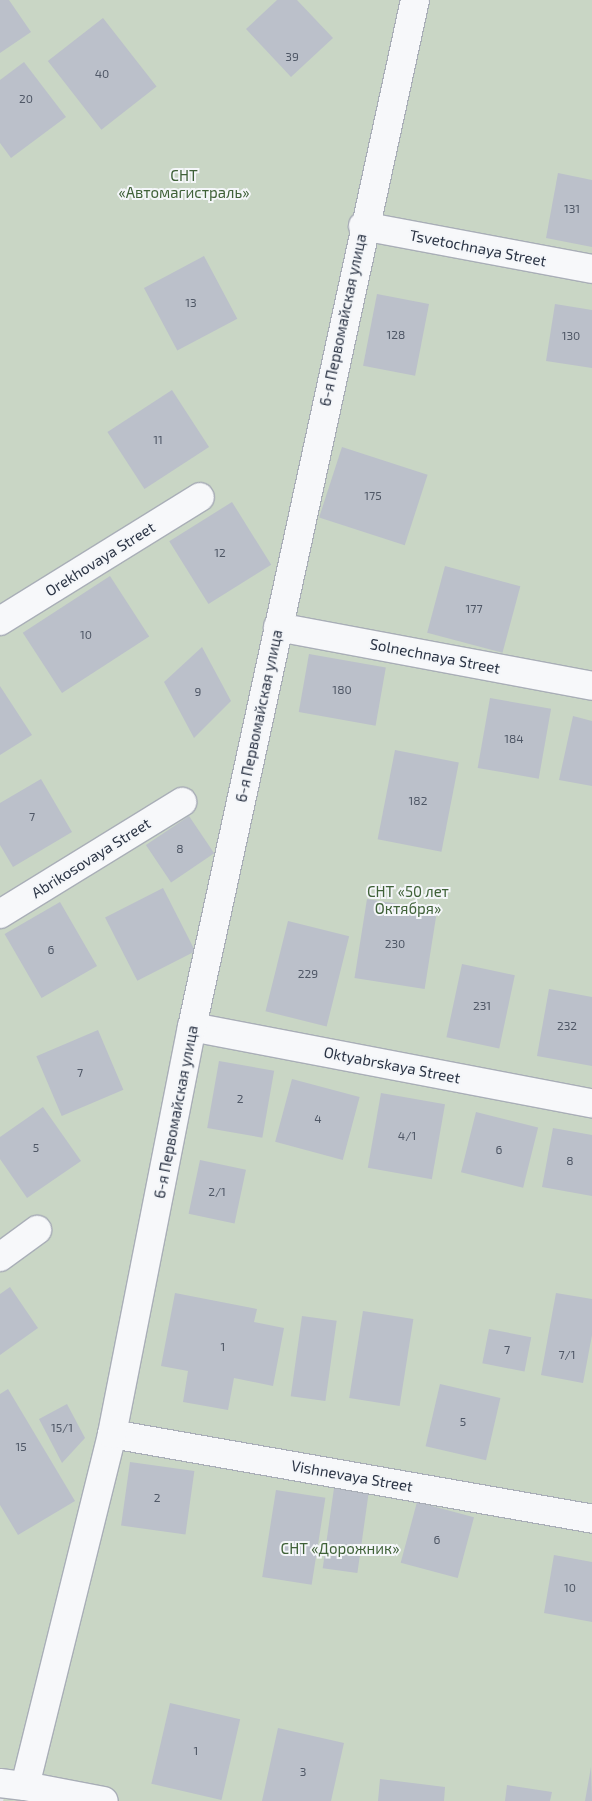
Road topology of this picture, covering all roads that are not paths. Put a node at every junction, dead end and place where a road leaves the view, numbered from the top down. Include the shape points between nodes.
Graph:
1 (415, 0) edge
2 (363, 226) junction
3 (592, 270) edge
4 (200, 497) dead end
5 (0, 621) edge
6 (278, 627) junction
7 (592, 686) edge
8 (182, 802) dead end
9 (0, 914) edge
10 (192, 1027) junction
11 (592, 1103) edge
12 (37, 1230) dead end
13 (0, 1257) edge
14 (112, 1434) junction
15 (592, 1519) edge
16 (12, 1785) edge
17 (104, 1801) edge

1 - 2 street, 6-я Первомайская улица
2 - 3 street, Tsvetochnaya Street
2 - 6 street, 6-я Первомайская улица
4 - 5 street, Orekhovaya Street
6 - 7 street, Solnechnaya Street
6 - 10 street, 6-я Первомайская улица
8 - 9 street, Abrikosovaya Street
10 - 11 street, Oktyabrskaya Street
10 - 14 street, 6-я Первомайская улица
12 - 13 street
14 - 15 street, Vishnevaya Street
14 - 16 street, 6-я Первомайская улица
16 - 17 street

